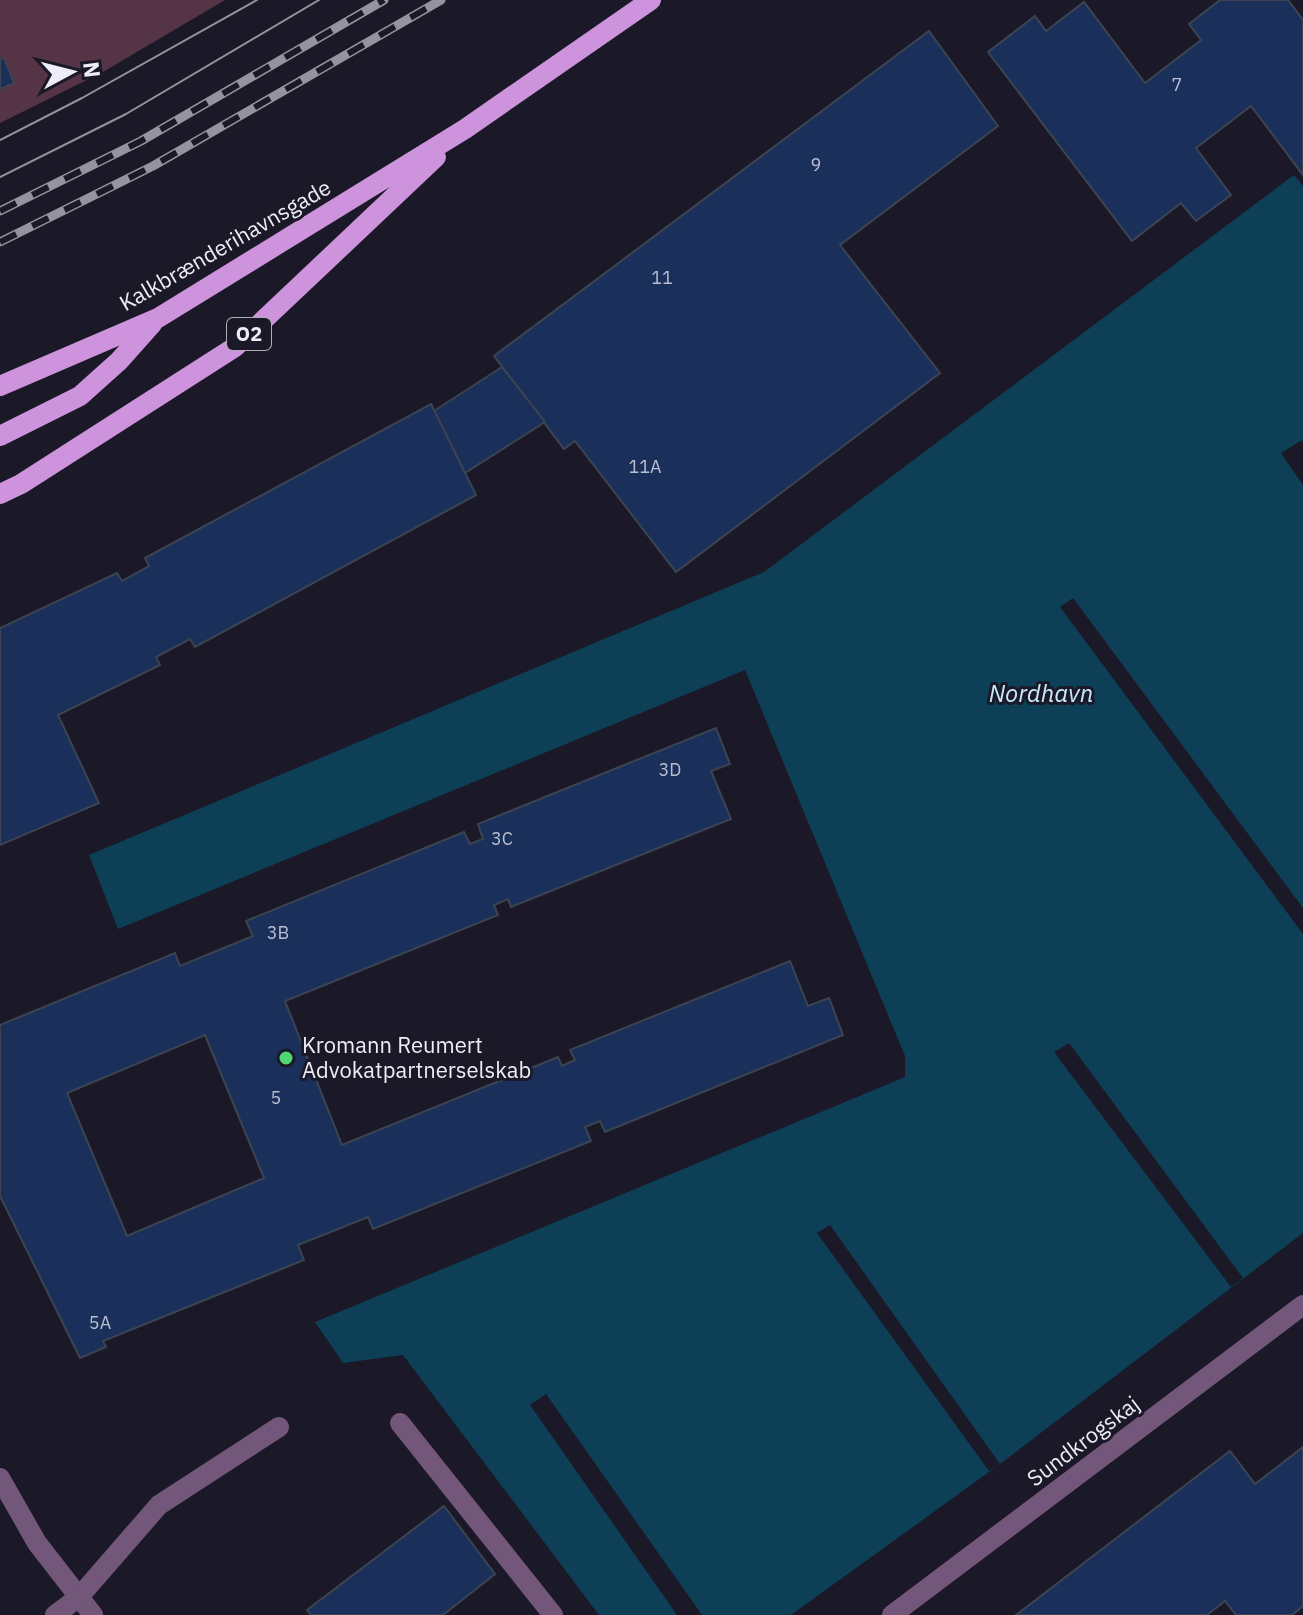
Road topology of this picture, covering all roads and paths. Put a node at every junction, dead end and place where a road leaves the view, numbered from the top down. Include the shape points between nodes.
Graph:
1 (651, 0) edge
2 (465, 129) junction
3 (158, 318) junction
4 (0, 386) edge
5 (0, 436) edge
6 (0, 494) edge
7 (1303, 1305) edge
8 (400, 1423) dead end
9 (279, 1427) dead end
10 (0, 1478) edge
11 (79, 1597) junction
12 (55, 1615) edge
13 (93, 1615) edge
14 (553, 1615) edge
15 (892, 1615) edge

1 - 2 main road, Kalkbrænderihavnsgade / O2
2 - 3 main road, Kalkbrænderihavnsgade / O2
2 - 6 main road, Kalkbrænderihavnsgade / O2 via 235,347
3 - 4 main road, Kalkbrænderihavnsgade / O2
3 - 5 main road via 80,396
7 - 15 street, Sundkrogskaj
8 - 14 street
9 - 11 street via 159,1505
10 - 11 street via 37,1543
11 - 12 street
11 - 13 street

